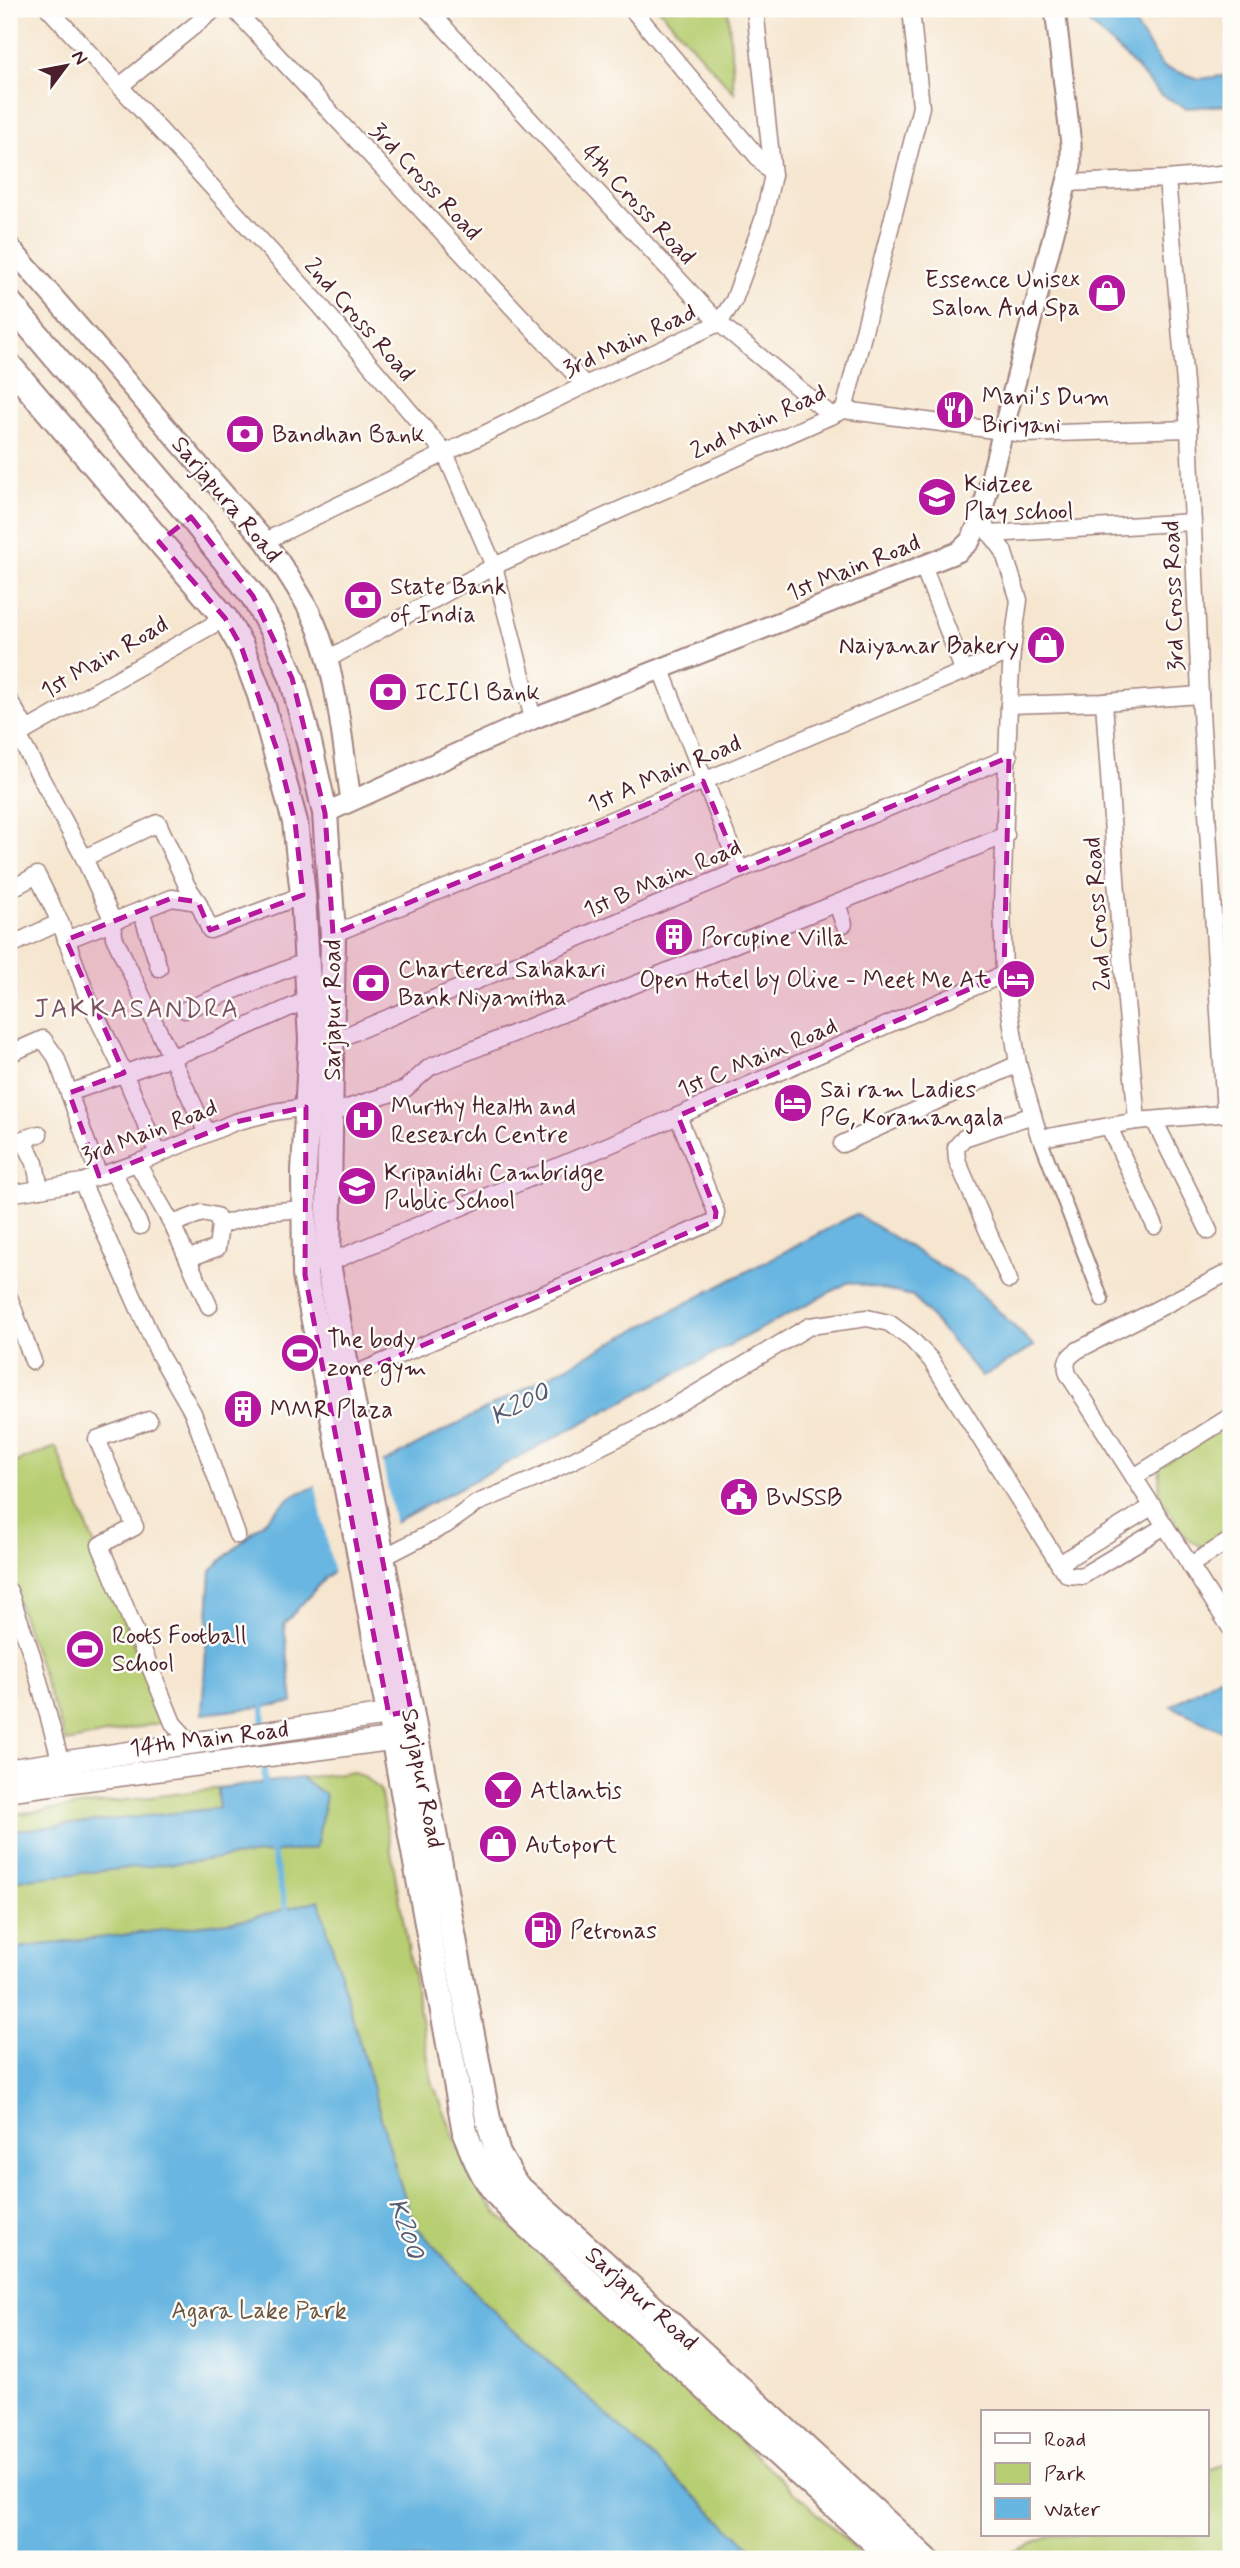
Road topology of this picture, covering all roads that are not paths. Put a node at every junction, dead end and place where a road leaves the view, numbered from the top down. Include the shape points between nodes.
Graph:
1 (50, 9) edge
2 (215, 9) edge
3 (234, 9) edge
4 (427, 9) edge
5 (632, 9) edge
6 (755, 9) edge
7 (911, 9) edge
8 (1055, 9) edge
9 (120, 86) junction
10 (1231, 173) edge
11 (773, 175) junction
12 (1167, 178) junction
13 (1066, 183) junction
14 (9, 246) edge
15 (9, 302) edge
16 (719, 323) junction
17 (9, 365) edge
18 (585, 385) junction
19 (838, 413) junction
20 (1189, 429) junction
21 (1002, 431) junction
22 (445, 453) junction
23 (191, 517) junction
24 (1193, 522) junction
25 (985, 527) junction
26 (265, 541) junction
27 (159, 542) junction
28 (494, 566) junction
29 (923, 566) junction
30 (225, 618) junction
31 (1012, 651) junction
32 (328, 659) junction
33 (661, 670) junction
34 (964, 672) junction
35 (1200, 695) junction
36 (9, 700) edge
37 (1104, 702) junction
38 (1009, 705) junction
39 (533, 719) junction
40 (18, 735) edge
41 (1009, 757) junction
42 (704, 781) junction
43 (351, 800) junction
44 (325, 813) junction
45 (1006, 835) junction
46 (84, 858) junction
47 (740, 870) junction
48 (10, 886) edge
49 (303, 895) junction
50 (198, 902) junction
51 (836, 904) junction
52 (141, 911) junction
53 (113, 921) junction
54 (60, 922) junction
55 (844, 924) dead end
56 (333, 934) junction
57 (65, 940) junction
58 (9, 946) edge
59 (307, 961) junction
60 (159, 968) dead end
61 (1004, 974) junction
62 (309, 999) junction
63 (185, 1010) dead end
64 (333, 1041) junction
65 (9, 1054) edge
66 (170, 1057) junction
67 (1018, 1064) junction
68 (124, 1073) junction
69 (69, 1093) junction
70 (306, 1107) junction
71 (332, 1113) junction
72 (1228, 1113) edge
73 (1033, 1115) junction
74 (678, 1116) junction
75 (1146, 1120) junction
76 (1109, 1127) junction
77 (207, 1133) junction
78 (39, 1134) dead end
79 (1040, 1136) junction
80 (842, 1144) dead end
81 (158, 1153) junction
82 (137, 1163) junction
83 (106, 1174) junction
84 (82, 1182) junction
85 (40, 1189) junction
86 (9, 1194) edge
87 (304, 1209) junction
88 (172, 1224) junction
89 (220, 1225) junction
90 (141, 1226) dead end
91 (1155, 1226) dead end
92 (1209, 1231) dead end
93 (189, 1258) junction
94 (328, 1263) junction
95 (1231, 1271) edge
96 (1009, 1280) dead end
97 (9, 1297) edge
98 (1102, 1300) dead end
99 (209, 1306) dead end
100 (33, 1361) dead end
101 (348, 1377) junction
102 (1231, 1416) edge
103 (149, 1420) dead end
104 (353, 1463) junction
105 (1134, 1477) junction
106 (1153, 1506) junction
107 (1165, 1526) junction
108 (237, 1535) dead end
109 (1231, 1540) edge
110 (374, 1556) junction
111 (1059, 1564) junction
112 (1190, 1565) junction
113 (9, 1591) edge
114 (1231, 1629) edge
115 (402, 1725) junction
116 (198, 1743) junction
117 (61, 1763) junction
118 (9, 1770) edge
119 (9, 1790) edge
120 (893, 2559) edge
121 (926, 2559) edge

1 - 9 street, 2nd Cross Road
2 - 9 street
3 - 18 street, 3rd Cross Road
4 - 16 street, 4th Cross Road
5 - 11 street
6 - 11 street, 3rd Main Road
7 - 19 street, 2nd Main Road via 921,107
8 - 13 street, 1st Main Road via 1072,154
9 - 22 street, 2nd Cross Road via 319,304
10 - 12 street
11 - 16 street, 3rd Main Road via 764,220 734,300
12 - 13 street
12 - 20 street, 3rd Cross Road
13 - 21 street, 1st Main Road
14 - 26 street, Sarjapura Road
15 - 23 main road, Sarjapura Road
16 - 18 street, 3rd Main Road
16 - 19 street, 4th Cross Road
17 - 27 main road
18 - 22 street, 3rd Main Road
19 - 21 street
19 - 28 street, 2nd Main Road
20 - 21 street
20 - 24 street, 3rd Cross Road
21 - 25 street, 1st Main Road
22 - 26 street, 3rd Main Road
22 - 28 street, 2nd Cross Road
23 - 27 main road
23 - 44 main road, Sarjapura Road via 253,596 274,632 292,678
24 - 25 street
24 - 35 street, 3rd Cross Road
25 - 29 street, 1st Main Road via 958,552
25 - 31 street via 1003,550 1019,600
26 - 32 street, Sarjapura Road via 290,574
27 - 30 main road
28 - 32 street, 2nd Main Road
28 - 39 street, 2nd Cross Road
29 - 33 street, 1st Main Road
29 - 34 street
30 - 40 street, 1st Main Road
30 - 49 main road, Sarjapur Road via 260,695 295,822
31 - 34 street, 1st A Main Road
31 - 38 street
32 - 43 street, Sarjapura Road
33 - 39 street, 1st Main Road
33 - 42 street
34 - 42 street, 1st A Main Road
35 - 37 street
35 - 72 street, 3rd Cross Road
36 - 40 street
37 - 38 street
37 - 75 street, 2nd Cross Road via 1120,936
38 - 41 street
39 - 43 street, 1st Main Road
40 - 46 street
41 - 45 street
41 - 47 street, 1st B Main Road
42 - 47 street
42 - 56 street, 1st A Main Road
43 - 44 street, 1st Main Road
44 - 56 main road, Sarjapur Road
45 - 51 street
45 - 61 street
46 - 50 street via 158,823
46 - 53 street
47 - 64 street, 1st B Main Road
48 - 54 street via 37,875
49 - 50 street via 210,930
49 - 59 main road, Sarjapur Road
50 - 52 street via 172,898
51 - 55 street
51 - 71 street via 430,1068 405,1089
52 - 53 street
52 - 60 street
53 - 57 street
53 - 66 street via 114,937
54 - 57 street
54 - 58 street
56 - 64 main road, Sarjapur Road
57 - 68 street
59 - 62 main road, Sarjapur Road
59 - 63 street
61 - 67 street
61 - 74 street, 1st C Main Road
62 - 66 street
62 - 70 main road, Sarjapur Road
64 - 71 main road, Sarjapur Road
65 - 69 street via 43,1039 56,1057
66 - 68 street
66 - 77 street
67 - 73 street
67 - 80 street
68 - 69 street
68 - 81 street
69 - 83 street
70 - 77 street, 3rd Main Road
70 - 87 main road, Sarjapur Road
71 - 94 main road, Sarjapur Road
72 - 75 street
73 - 79 street
73 - 96 street via 964,1138 956,1147 957,1160
74 - 94 street, 1st C Main Road
74 - 101 street via 716,1212 715,1221
75 - 76 street
75 - 92 street
76 - 79 street
76 - 91 street
77 - 81 street, 3rd Main Road
78 - 85 street via 23,1139 35,1163
79 - 98 street
81 - 82 street, 3rd Main Road
82 - 83 street, 3rd Main Road
82 - 88 street
83 - 84 street, 3rd Main Road
83 - 90 street
84 - 85 street, 3rd Main Road
84 - 108 street via 159,1354 193,1413
85 - 86 street, 3rd Main Road
87 - 89 street via 265,1212
87 - 104 main road, Sarjapur Road via 305,1275
88 - 89 street via 202,1213 216,1216
88 - 93 street
89 - 93 street via 217,1248
93 - 99 street
94 - 101 main road, Sarjapur Road
95 - 105 street via 1068,1357 1068,1374
97 - 100 street
101 - 104 main road, Sarjapur Road
102 - 105 street
103 - 116 street via 97,1439 135,1527 100,1545 173,1723
104 - 110 main road, Sarjapur Road
105 - 106 street
106 - 107 street
106 - 111 street
107 - 111 street via 1083,1576 1068,1575
107 - 112 street
109 - 112 street
110 - 111 street via 446,1525 477,1503 636,1429 810,1326 867,1318 889,1324 931,1360
110 - 115 main road, Sarjapur Road
112 - 114 street
113 - 117 street
115 - 116 main road, 14th Main Road via 311,1727
115 - 119 main road, 14th Main Road via 311,1752
115 - 120 main road, Sarjapur Road via 465,2132 478,2168 513,2212
115 - 121 main road, Sarjapur Road via 488,2119 498,2154 516,2185
116 - 117 main road, 14th Main Road
117 - 118 main road, 14th Main Road

